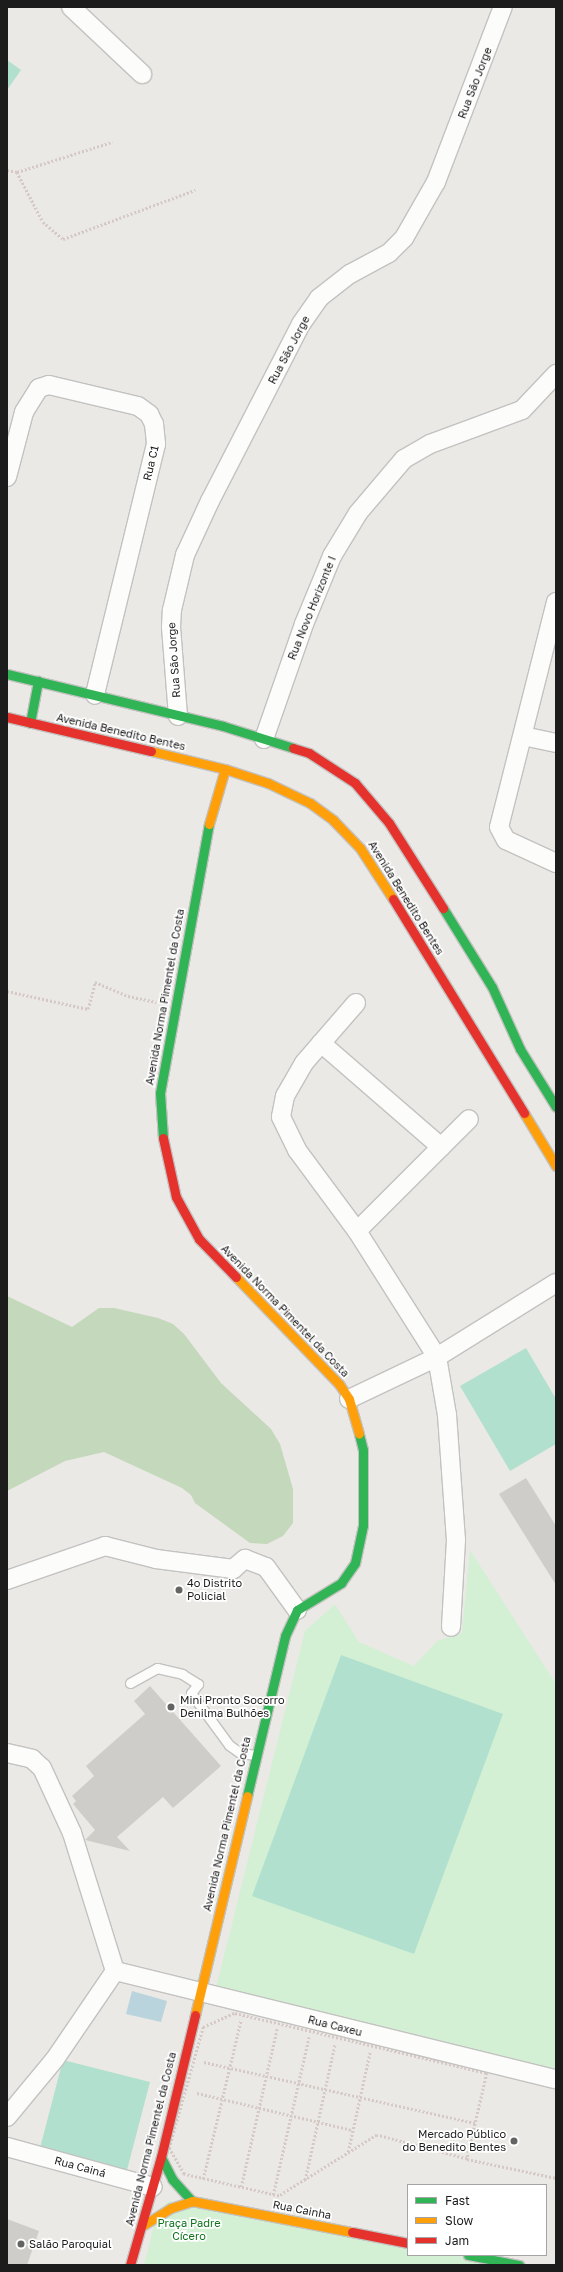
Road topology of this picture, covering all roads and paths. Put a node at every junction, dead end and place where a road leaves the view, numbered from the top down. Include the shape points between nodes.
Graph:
1 (503, 7) edge
2 (74, 8) edge
3 (142, 74) dead end
4 (112, 142) dead end
5 (7, 170) edge
6 (17, 172) junction
7 (195, 190) dead end
8 (556, 374) edge
9 (7, 477) edge
10 (556, 602) edge
11 (7, 674) edge
12 (38, 681) junction
13 (95, 695) junction
14 (178, 716) junction
15 (7, 717) edge
16 (30, 723) junction
17 (523, 736) junction
18 (264, 739) junction
19 (556, 743) edge
20 (225, 769) junction
21 (556, 863) edge
22 (7, 991) edge
23 (356, 1003) dead end
24 (176, 1007) junction
25 (321, 1043) junction
26 (556, 1107) edge
27 (470, 1119) dead end
28 (441, 1148) junction
29 (556, 1166) edge
30 (357, 1231) junction
31 (556, 1283) edge
32 (437, 1357) junction
33 (349, 1398) junction
34 (7, 1580) edge
35 (297, 1610) junction
36 (451, 1627) dead end
37 (130, 1683) dead end
38 (7, 1753) edge
39 (256, 1756) junction
40 (115, 1971) junction
41 (200, 1993) junction
42 (242, 2015) junction
43 (278, 2024) junction
44 (311, 2031) junction
45 (337, 2037) junction
46 (371, 2046) junction
47 (194, 2060) junction
48 (229, 2068) junction
49 (266, 2076) junction
50 (556, 2079) edge
51 (299, 2083) junction
52 (324, 2089) junction
53 (185, 2090) junction
54 (360, 2097) junction
55 (222, 2099) junction
56 (259, 2108) junction
57 (292, 2115) junction
58 (7, 2117) edge
59 (318, 2122) junction
60 (475, 2123) junction
61 (352, 2130) junction
62 (7, 2147) edge
63 (347, 2153) junction
64 (161, 2157) junction
65 (467, 2159) junction
66 (556, 2178) edge
67 (203, 2179) junction
68 (305, 2180) junction
69 (153, 2187) junction
70 (241, 2187) junction
71 (273, 2195) junction
72 (192, 2201) junction
73 (142, 2226) junction
74 (407, 2243) edge
75 (473, 2256) edge
76 (130, 2265) edge
77 (519, 2265) edge

1 - 14 street, Rua São Jorge via 436,182 404,238 389,253 350,274 319,298 301,324 185,555 172,610 171,627
2 - 3 street
4 - 6 path
5 - 6 path
6 - 7 path via 43,222 63,239
8 - 18 street, Rua Novo Horizonte I via 522,410 430,444 404,459 358,513 332,556 304,624
9 - 13 street, Rua C1 via 24,412 38,388 49,385 138,406 149,414 154,424 156,444
10 - 17 street
11 - 12 street
12 - 13 street
12 - 16 street
13 - 14 street
14 - 18 street
15 - 16 street, Avenida Benedito Bentes
16 - 20 street, Avenida Benedito Bentes
17 - 19 street
17 - 21 street via 500,832 506,840
18 - 26 street via 309,753 355,783 389,823 492,987 516,1051
20 - 24 street, Avenida Norma Pimentel da Costa via 207,832
20 - 29 street, Avenida Benedito Bentes via 268,782 310,803 333,820 360,848 497,1064
22 - 24 path via 88,1009 95,982 128,996
23 - 25 street
24 - 33 street, Avenida Norma Pimentel da Costa via 160,1093 164,1149 176,1197 199,1239 339,1384
25 - 28 street
25 - 30 street via 304,1063 285,1096 280,1117 297,1150
27 - 28 street
28 - 30 street
30 - 32 street
31 - 32 street
32 - 33 street
32 - 36 street via 447,1415 456,1540
33 - 35 street, Avenida Norma Pimentel da Costa via 363,1450 365,1492 363,1524 355,1563 341,1583
34 - 35 street via 105,1546 156,1559 232,1569 245,1559 266,1567
35 - 39 street, Avenida Norma Pimentel da Costa via 285,1636
37 - 39 lane via 157,1668 182,1674 198,1684 191,1693 229,1745 240,1752
38 - 40 street via 32,1760 42,1768 72,1833
39 - 41 street, Avenida Norma Pimentel da Costa
40 - 41 street, Rua Caxeu
40 - 58 street via 55,2059
41 - 50 street, Rua Caxeu
41 - 64 street, Avenida Norma Pimentel da Costa
42 - 43 path
42 - 47 path via 235,2014 202,2027
42 - 48 path
43 - 44 path
43 - 49 path
44 - 45 path
44 - 51 path
45 - 46 path
45 - 52 path
46 - 54 path
46 - 60 path via 487,2073
47 - 48 path
47 - 53 path
48 - 49 path
48 - 55 path
49 - 51 path
49 - 56 path
51 - 52 path
51 - 57 path
52 - 54 path
52 - 59 path
53 - 55 path
53 - 67 path via 169,2148 184,2174
54 - 60 path
54 - 61 path
55 - 56 path
55 - 67 path
56 - 57 path
56 - 70 path
57 - 59 path
57 - 71 path
59 - 61 path
59 - 68 path
60 - 65 path
61 - 63 path
62 - 69 street, Rua Cainá
63 - 65 path via 377,2135
63 - 68 path
64 - 69 street, Avenida Norma Pimentel da Costa
64 - 72 street via 172,2179
65 - 66 path
67 - 70 path
68 - 71 path via 280,2196
69 - 73 street, Avenida Norma Pimentel da Costa
70 - 71 path
72 - 73 street, Rua Cainha via 171,2208
72 - 74 street, Rua Cainha
73 - 76 street, Avenida Norma Pimentel da Costa
75 - 77 street

